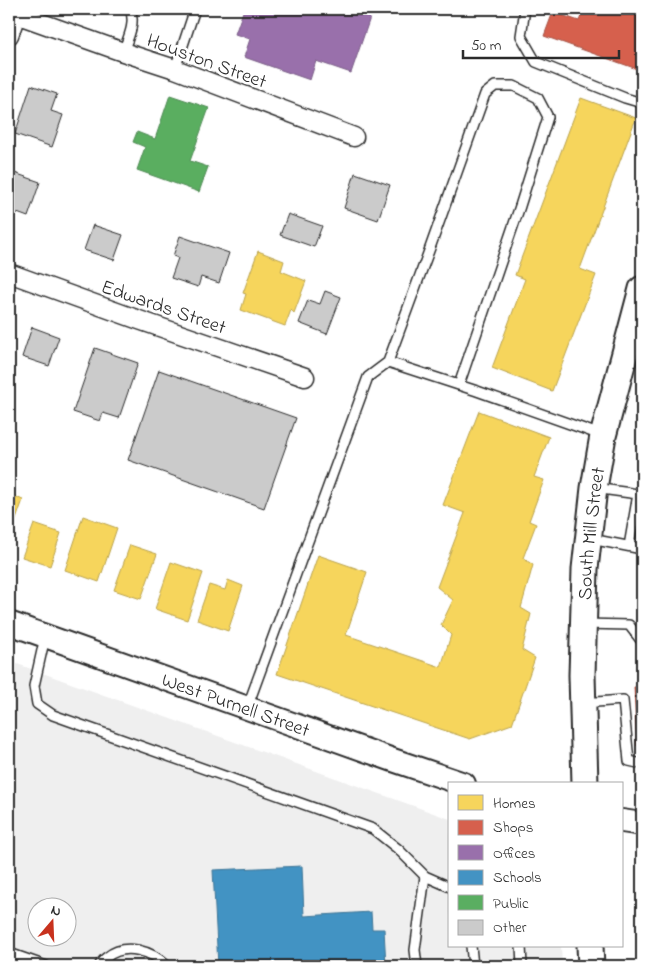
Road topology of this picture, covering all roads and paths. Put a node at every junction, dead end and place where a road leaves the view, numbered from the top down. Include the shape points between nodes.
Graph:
1 (130, 9) edge
2 (195, 9) edge
3 (525, 9) edge
4 (17, 11) edge
5 (9, 35) edge
6 (123, 52) junction
7 (175, 70) junction
8 (642, 103) edge
9 (354, 137) dead end
10 (9, 273) edge
11 (642, 289) edge
12 (388, 362) junction
13 (305, 377) dead end
14 (459, 385) junction
15 (603, 436) junction
16 (594, 488) junction
17 (588, 539) junction
18 (630, 546) junction
19 (642, 549) edge
20 (9, 623) edge
21 (584, 624) junction
22 (45, 636) junction
23 (642, 641) edge
24 (582, 703) junction
25 (247, 708) junction
26 (642, 764) edge
27 (458, 782) edge
28 (585, 782) edge
29 (624, 821) edge
30 (642, 824) edge
31 (425, 876) junction
32 (448, 886) edge
33 (471, 948) edge
34 (521, 948) edge
35 (590, 948) edge
36 (9, 953) edge
37 (46, 966) edge
38 (99, 966) edge
39 (167, 966) edge
40 (417, 966) edge
41 (473, 966) edge
42 (522, 966) edge
43 (591, 966) edge

1 - 6 lane via 133,24
2 - 7 lane
3 - 8 lane via 521,36 536,62
4 - 5 street
4 - 6 street, Houston Street
6 - 7 street, Houston Street
7 - 9 street, Houston Street
10 - 13 street, Edwards Street
11 - 15 main road, South Mill Street
12 - 14 lane
12 - 14 lane via 485,94 495,86 514,86 538,98 548,117
12 - 25 lane via 368,377
14 - 15 lane
15 - 16 main road, South Mill Street
16 - 17 main road, South Mill Street
16 - 18 lane via 638,494
17 - 18 lane
17 - 21 main road, South Mill Street
18 - 19 lane
20 - 22 street, West Purnell Street
21 - 23 lane via 629,625
21 - 24 main road, South Mill Street
22 - 25 street, West Purnell Street
22 - 31 lane via 34,686 36,704 53,715 372,829
24 - 26 lane via 623,700 628,761
24 - 28 main road, South Mill Street
25 - 27 street, West Purnell Street
29 - 30 street
31 - 32 lane
31 - 40 lane via 415,950
33 - 41 lane
34 - 42 lane
35 - 43 main road
36 - 37 lane
38 - 39 lane via 107,956 130,949 152,954

